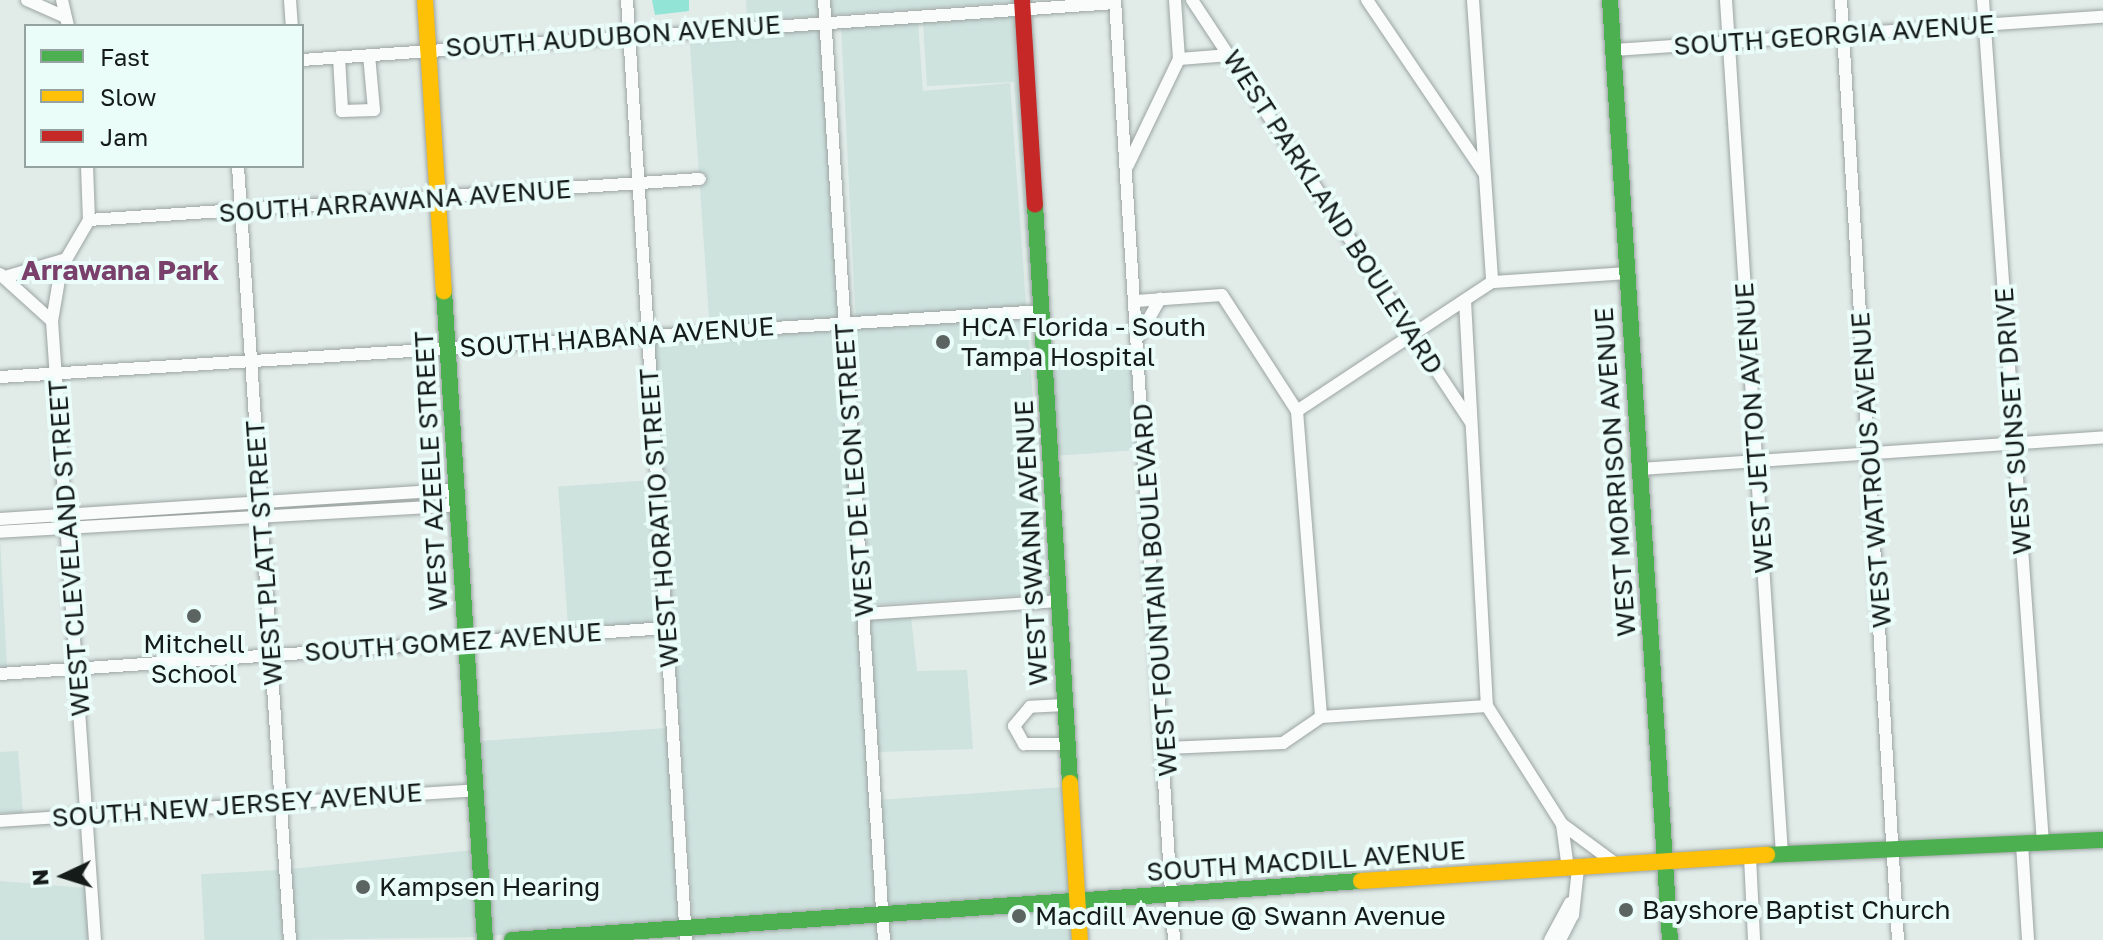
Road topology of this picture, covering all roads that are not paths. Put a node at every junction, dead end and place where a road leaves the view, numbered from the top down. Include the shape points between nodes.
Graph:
1 (27, 0) edge
2 (62, 0) edge
3 (290, 0) edge
4 (425, 0) edge
5 (627, 0) edge
6 (824, 0) edge
7 (1175, 0) edge
8 (1192, 0) edge
9 (1367, 0) edge
10 (1473, 0) edge
11 (1610, 0) edge
12 (1726, 0) edge
13 (1841, 0) edge
14 (1983, 0) edge
15 (1115, 2) edge
16 (1022, 3) edge
17 (2103, 17) edge
18 (826, 20) junction
19 (66, 21) edge
20 (292, 24) edge
21 (1984, 24) junction
22 (1844, 33) junction
23 (629, 35) junction
24 (1729, 42) junction
25 (428, 50) junction
26 (1613, 50) junction
27 (369, 55) junction
28 (1230, 55) junction
29 (339, 57) junction
30 (1179, 59) junction
31 (304, 60) edge
32 (1127, 166) junction
33 (87, 168) edge
34 (238, 168) edge
35 (1486, 176) junction
36 (700, 179) dead end
37 (639, 184) junction
38 (438, 200) junction
39 (241, 213) junction
40 (89, 220) junction
41 (66, 259) junction
42 (1626, 273) junction
43 (3, 275) edge
44 (1492, 282) junction
45 (1160, 299) junction
46 (1136, 301) junction
47 (1465, 301) junction
48 (1042, 311) junction
49 (52, 321) junction
50 (845, 321) junction
51 (1415, 333) junction
52 (647, 336) junction
53 (1139, 336) junction
54 (448, 348) junction
55 (252, 360) junction
56 (57, 373) junction
57 (0, 377) edge
58 (1297, 411) junction
59 (1472, 425) junction
60 (2103, 437) edge
61 (2014, 442) junction
62 (1870, 450) junction
63 (1755, 460) junction
64 (1639, 469) junction
65 (457, 497) junction
66 (261, 502) junction
67 (262, 516) junction
68 (0, 519) edge
69 (67, 521) junction
70 (0, 532) edge
71 (1060, 601) junction
72 (864, 614) junction
73 (667, 628) junction
74 (465, 641) junction
75 (271, 655) junction
76 (77, 668) junction
77 (0, 674) edge
78 (1065, 705) junction
79 (1487, 706) junction
80 (1321, 717) junction
81 (1067, 744) junction
82 (1166, 748) junction
83 (474, 790) junction
84 (281, 801) junction
85 (87, 814) junction
86 (0, 821) edge
87 (1562, 824) junction
88 (2103, 840) edge
89 (2043, 843) junction
90 (2022, 844) junction
91 (1894, 850) junction
92 (1782, 855) junction
93 (1750, 857) junction
94 (1665, 860) junction
95 (1616, 864) junction
96 (1573, 868) junction
97 (1170, 893) junction
98 (1575, 893) junction
99 (1077, 899) junction
100 (882, 914) junction
101 (686, 934) edge
102 (95, 940) edge
103 (290, 940) edge
104 (485, 940) edge
105 (512, 940) edge
106 (884, 940) edge
107 (1080, 940) edge
108 (1174, 940) edge
109 (1550, 940) edge
110 (1560, 940) edge
111 (1670, 940) edge
112 (1754, 940) edge
113 (1898, 940) edge
114 (2028, 940) edge

1 - 19 street
2 - 19 street
3 - 20 street
4 - 25 street, WEST AZEELE STREET
5 - 23 street, WEST HORATIO STREET
6 - 18 street, WEST DE LEON STREET
7 - 30 street
8 - 28 street, WEST PARKLAND BOULEVARD
9 - 35 street
10 - 35 street
11 - 26 street, WEST MORRISON AVENUE
12 - 24 street, WEST JETTON AVENUE
13 - 22 street, WEST WATROUS AVENUE
14 - 21 street, WEST SUNSET DRIVE
15 - 16 street, SOUTH AUDUBON AVENUE
15 - 32 street, WEST FOUNTAIN BOULEVARD
16 - 18 street, SOUTH AUDUBON AVENUE
16 - 48 street, WEST SWANN AVENUE
17 - 21 street, SOUTH GEORGIA AVENUE
18 - 23 street, SOUTH AUDUBON AVENUE
18 - 50 street, WEST DE LEON STREET
21 - 22 street, SOUTH GEORGIA AVENUE
21 - 61 street, WEST SUNSET DRIVE
22 - 24 street, SOUTH GEORGIA AVENUE
22 - 62 street, WEST WATROUS AVENUE
23 - 25 street, SOUTH AUDUBON AVENUE
23 - 37 street, WEST HORATIO STREET
24 - 26 street, SOUTH GEORGIA AVENUE
24 - 63 street, WEST JETTON AVENUE
25 - 27 street, SOUTH AUDUBON AVENUE
25 - 38 street, WEST AZEELE STREET
26 - 42 street, WEST MORRISON AVENUE
27 - 29 street, SOUTH AUDUBON AVENUE
27 - 29 street via 374,110 342,111
28 - 30 street
28 - 51 street, WEST PARKLAND BOULEVARD
29 - 31 street, SOUTH AUDUBON AVENUE
30 - 32 street
32 - 46 street, WEST FOUNTAIN BOULEVARD
33 - 40 street
34 - 39 street, WEST PLATT STREET
35 - 44 street
36 - 37 street, SOUTH ARRAWANA AVENUE
37 - 38 street, SOUTH ARRAWANA AVENUE
37 - 52 street, WEST HORATIO STREET
38 - 39 street, SOUTH ARRAWANA AVENUE
38 - 54 street, WEST AZEELE STREET
39 - 40 street, SOUTH ARRAWANA AVENUE
39 - 55 street, WEST PLATT STREET
40 - 41 street, WEST CLEVELAND STREET
41 - 43 street
41 - 49 street, WEST CLEVELAND STREET
42 - 44 street
42 - 64 street, WEST MORRISON AVENUE
43 - 49 street
44 - 47 street
45 - 46 street
45 - 53 street
45 - 58 street via 1222,295
46 - 53 street, WEST FOUNTAIN BOULEVARD
47 - 51 street
47 - 59 street, WEST PARKLAND BOULEVARD
48 - 50 street, SOUTH HABANA AVENUE
48 - 71 street, WEST SWANN AVENUE
49 - 56 street, WEST CLEVELAND STREET
50 - 52 street, SOUTH HABANA AVENUE
50 - 72 street, WEST DE LEON STREET
51 - 58 street
51 - 59 street, WEST PARKLAND BOULEVARD
52 - 54 street, SOUTH HABANA AVENUE
52 - 73 street, WEST HORATIO STREET
53 - 82 street, WEST FOUNTAIN BOULEVARD
54 - 55 street, SOUTH HABANA AVENUE
54 - 65 street, WEST AZEELE STREET
55 - 56 street, SOUTH HABANA AVENUE
55 - 66 street, WEST PLATT STREET
56 - 57 street, SOUTH HABANA AVENUE
56 - 69 street, WEST CLEVELAND STREET
58 - 80 street
59 - 79 street, WEST PARKLAND BOULEVARD
60 - 61 street
61 - 62 street
61 - 89 street, WEST SUNSET DRIVE
62 - 63 street
62 - 91 street, WEST WATROUS AVENUE
63 - 64 street
63 - 92 street, WEST JETTON AVENUE
64 - 94 street, WEST MORRISON AVENUE
65 - 66 street via 446,490
65 - 67 street via 447,506
65 - 74 street, WEST AZEELE STREET
66 - 67 street, WEST PLATT STREET
66 - 69 street
67 - 69 street
67 - 75 street, WEST PLATT STREET
68 - 69 street
69 - 70 street
69 - 76 street, WEST CLEVELAND STREET
71 - 72 street
71 - 78 street, WEST SWANN AVENUE
72 - 100 street, WEST DE LEON STREET
73 - 74 street, SOUTH GOMEZ AVENUE
73 - 101 street, WEST HORATIO STREET
74 - 75 street, SOUTH GOMEZ AVENUE
74 - 83 street, WEST AZEELE STREET
75 - 76 street, SOUTH GOMEZ AVENUE
75 - 84 street, WEST PLATT STREET
76 - 77 street, SOUTH GOMEZ AVENUE
76 - 85 street, WEST CLEVELAND STREET
78 - 81 street, WEST SWANN AVENUE
78 - 81 street via 1030,707 1014,726 1024,744
79 - 80 street
79 - 87 street, WEST PARKLAND BOULEVARD
80 - 82 street via 1283,743
81 - 99 street, WEST SWANN AVENUE
82 - 97 street, WEST FOUNTAIN BOULEVARD
83 - 84 street, SOUTH NEW JERSEY AVENUE
83 - 104 street, WEST AZEELE STREET
84 - 85 street, SOUTH NEW JERSEY AVENUE
84 - 103 street, WEST PLATT STREET
85 - 86 street, SOUTH NEW JERSEY AVENUE
85 - 102 street, WEST CLEVELAND STREET
87 - 95 street, WEST PARKLAND BOULEVARD
87 - 96 street, WEST PARKLAND BOULEVARD
88 - 89 street, SOUTH MACDILL AVENUE
89 - 90 street, SOUTH MACDILL AVENUE
90 - 91 street, SOUTH MACDILL AVENUE
90 - 114 street
91 - 92 street, SOUTH MACDILL AVENUE
91 - 113 street, WEST WATROUS AVENUE
92 - 93 street, SOUTH MACDILL AVENUE
93 - 94 street, SOUTH MACDILL AVENUE
93 - 112 street
94 - 95 street, SOUTH MACDILL AVENUE
94 - 111 street, WEST MORRISON AVENUE
95 - 96 street, SOUTH MACDILL AVENUE
96 - 97 street, SOUTH MACDILL AVENUE
96 - 98 street, WEST PARKLAND BOULEVARD
97 - 99 street, SOUTH MACDILL AVENUE
97 - 108 street, WEST FOUNTAIN BOULEVARD
98 - 109 street, WEST PARKLAND BOULEVARD
98 - 110 street, WEST PARKLAND BOULEVARD
99 - 100 street, SOUTH MACDILL AVENUE
99 - 107 street, WEST SWANN AVENUE
100 - 101 street, SOUTH MACDILL AVENUE
100 - 106 street, WEST DE LEON STREET
101 - 105 street, SOUTH MACDILL AVENUE

